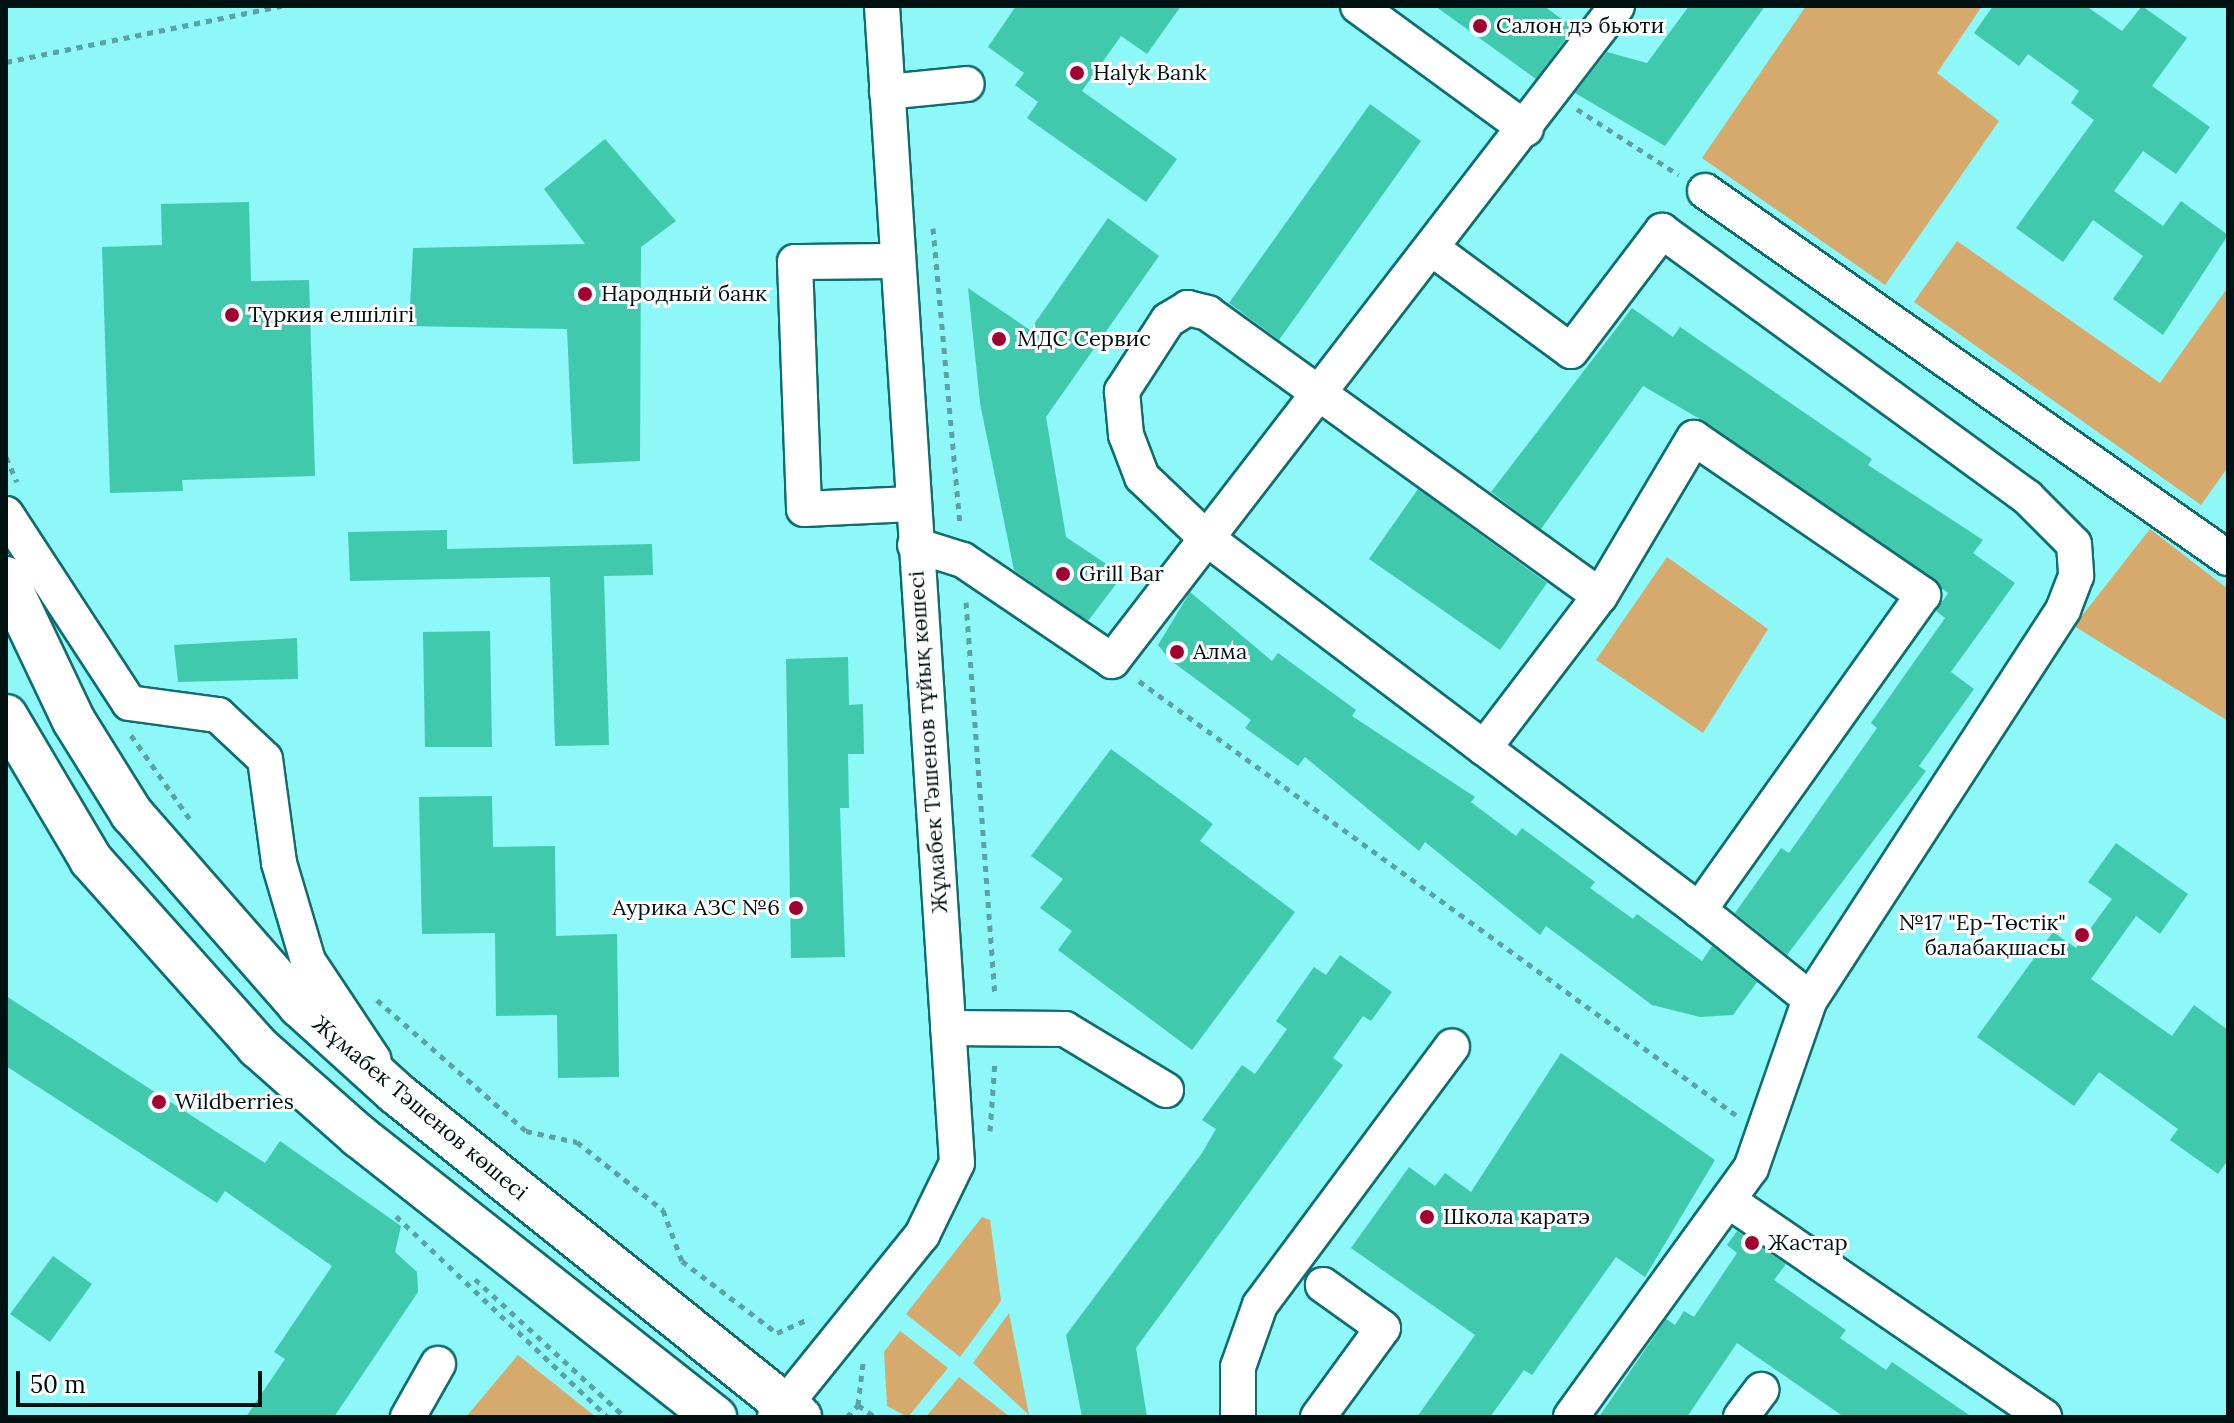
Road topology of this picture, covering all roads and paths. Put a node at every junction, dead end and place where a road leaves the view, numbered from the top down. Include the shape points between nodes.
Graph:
1 (281, 6) edge
2 (882, 6) edge
3 (1358, 6) edge
4 (1617, 6) edge
5 (6, 62) edge
6 (967, 84) dead end
7 (887, 92) junction
8 (1553, 93) junction
9 (1526, 129) junction
10 (1705, 191) joint
11 (1434, 250) junction
12 (898, 261) junction
13 (1322, 390) junction
14 (6, 457) edge
15 (912, 504) junction
16 (15, 507) edge
17 (1205, 537) junction
18 (915, 545) junction
19 (2228, 558) edge
20 (6, 578) edge
21 (1600, 596) junction
22 (1112, 661) junction
23 (6, 716) edge
24 (128, 731) dead end
25 (1484, 748) junction
26 (198, 830) dead end
27 (1699, 910) junction
28 (371, 995) dead end
29 (1810, 999) junction
30 (948, 1028) junction
31 (1452, 1046) dead end
32 (1166, 1090) dead end
33 (396, 1093) junction
34 (1763, 1134) junction
35 (1729, 1201) junction
36 (1323, 1285) dead end
37 (846, 1330) junction
38 (438, 1364) dead end
39 (858, 1405) junction
40 (787, 1413) edge
41 (408, 1417) edge
42 (715, 1417) edge
43 (847, 1417) edge
44 (875, 1417) edge
45 (1238, 1417) edge
46 (1318, 1417) edge
47 (1571, 1417) edge
48 (2044, 1417) edge

1 - 5 path
2 - 7 street, Жұмабек Тәшенов тұйық көшесі
3 - 9 street
4 - 8 street
6 - 7 street
7 - 12 street, Жұмабек Тәшенов тұйық көшесі
8 - 9 street
8 - 10 path
9 - 11 street
10 - 19 street
11 - 13 street
11 - 29 street via 1571,351 1662,231 2027,497 2074,544 2076,576 2063,610
12 - 15 street, Жұмабек Тәшенов тұйық көшесі
12 - 15 street via 795,262 804,509
13 - 17 street
13 - 17 street via 1208,313 1188,308 1168,320 1122,391 1126,435 1142,477
13 - 21 street
14 - 16 path
15 - 18 street, Жұмабек Тәшенов тұйық көшесі
16 - 33 street via 129,703 218,715 265,759 279,863 308,961
17 - 22 street
17 - 25 street
18 - 22 street via 963,560
18 - 30 street, Жұмабек Тәшенов тұйық көшесі
20 - 33 main road, Жұмабек Тәшенов көшесі via 74,721 132,814 300,1006
21 - 25 street
21 - 27 street via 1694,438 1923,595
22 - 34 path
23 - 42 main road via 91,860 258,1047 359,1136
24 - 26 path
25 - 27 street
27 - 29 street
28 - 37 path via 526,1131 577,1142 663,1210 682,1261 777,1333 824,1311
29 - 34 street
30 - 32 street via 1065,1029
30 - 37 street, Жұмабек Тәшенов тұйық көшесі via 957,1163 922,1235
31 - 45 street via 1260,1305 1238,1367
33 - 40 main road, Жұмабек Тәшенов көшесі
34 - 35 street
35 - 47 street
35 - 48 street
36 - 46 street via 1383,1328
37 - 39 path via 865,1346
37 - 40 street, Жұмабек Тәшенов тұйық көшесі
38 - 41 street
39 - 43 path
39 - 44 path

